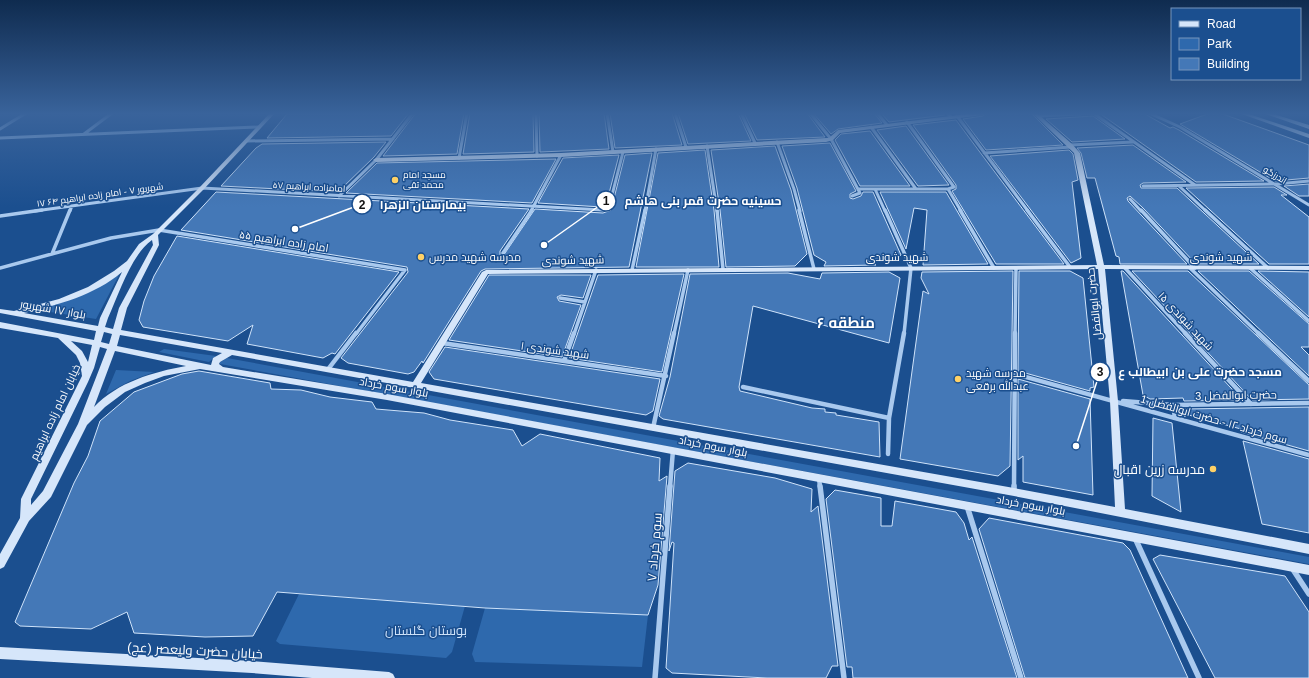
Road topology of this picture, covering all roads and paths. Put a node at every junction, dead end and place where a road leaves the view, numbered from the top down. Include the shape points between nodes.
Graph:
1 (243, 145) edge
2 (388, 145) edge
3 (461, 145) edge
4 (537, 145) edge
5 (612, 145) edge
6 (729, 145) edge
7 (778, 145) edge
8 (834, 145) edge
9 (883, 145) edge
10 (924, 145) edge
11 (977, 145) edge
12 (1092, 145) edge
13 (1138, 145) edge
14 (1211, 145) edge
15 (707, 146) junction
16 (1071, 146) junction
17 (686, 147) joint
18 (656, 149) junction
19 (613, 152) junction
20 (623, 152) junction
21 (984, 153) junction
22 (561, 155) junction
23 (537, 156) junction
24 (459, 158) junction
25 (376, 160) junction
26 (1309, 181) edge
27 (1277, 184) junction
28 (1195, 185) junction
29 (1144, 186) dead end
30 (1178, 186) junction
31 (202, 188) junction
32 (858, 189) junction
33 (875, 189) junction
34 (948, 189) junction
35 (916, 190) junction
36 (339, 196) junction
37 (852, 196) dead end
38 (1130, 199) dead end
39 (1300, 199) junction
40 (1309, 199) edge
41 (1309, 205) edge
42 (72, 206) junction
43 (534, 207) junction
44 (0, 216) edge
45 (157, 233) junction
46 (503, 253) dead end
47 (52, 254) junction
48 (131, 260) junction
49 (1070, 267) junction
50 (1101, 267) junction
51 (1124, 267) junction
52 (0, 268) edge
53 (911, 268) junction
54 (994, 268) junction
55 (1016, 268) junction
56 (1193, 268) junction
57 (1250, 268) junction
58 (1268, 268) junction
59 (1309, 268) edge
60 (723, 269) junction
61 (814, 269) junction
62 (596, 270) junction
63 (632, 270) junction
64 (688, 270) junction
65 (560, 298) dead end
66 (585, 302) junction
67 (0, 311) edge
68 (13, 313) junction
69 (54, 321) junction
70 (1309, 321) edge
71 (0, 325) edge
72 (101, 328) junction
73 (116, 331) junction
74 (42, 333) junction
75 (59, 336) junction
76 (96, 343) junction
77 (442, 343) junction
78 (112, 348) junction
79 (231, 353) junction
80 (564, 361) junction
81 (205, 366) junction
82 (329, 368) junction
83 (221, 370) junction
84 (1015, 374) junction
85 (666, 376) junction
86 (86, 377) junction
87 (1309, 381) edge
88 (415, 385) junction
89 (743, 388) dead end
90 (1114, 401) junction
91 (1309, 403) edge
92 (1251, 404) junction
93 (1173, 405) junction
94 (889, 418) junction
95 (1175, 418) junction
96 (83, 424) junction
97 (653, 428) junction
98 (673, 450) junction
99 (888, 454) dead end
100 (1309, 455) edge
101 (819, 478) junction
102 (1014, 492) junction
103 (967, 506) junction
104 (1120, 513) junction
105 (25, 518) junction
106 (1134, 536) junction
107 (1309, 549) edge
108 (0, 564) edge
109 (1290, 566) junction
110 (1309, 570) edge
111 (1309, 594) edge
112 (0, 653) edge
113 (389, 678) edge
114 (655, 678) edge
115 (844, 678) edge
116 (1021, 678) edge
117 (1199, 678) edge

1 - 31 main road, خیابان امام زاده ابراهیم
2 - 25 street
3 - 24 street
4 - 23 street
5 - 19 street
6 - 15 main road
7 - 61 street via 794,189
8 - 32 street
9 - 35 street
10 - 34 street via 953,185 953,188
11 - 21 street
12 - 16 street
13 - 28 street
14 - 27 street, اندرزگو
15 - 17 main road
15 - 60 street via 718,215
16 - 21 street
16 - 50 main road, حضرت ابوالفضل via 1077,153
17 - 18 main road
18 - 20 main road
18 - 63 street
19 - 20 main road
19 - 22 main road
20 - 43 street, امامزاده ابراهیم ۵۷ via 609,208 606,210
21 - 49 street
22 - 23 main road
22 - 43 street
23 - 24 main road
24 - 25 main road
25 - 36 street
26 - 27 street
27 - 28 street
27 - 39 street, اندرزگو
28 - 30 street
29 - 30 street
30 - 58 street
31 - 36 street, امامزاده ابراهیم ۵۷
31 - 42 street, ۱۷ شهریور ۷ - امام زاده ابراهیم ۶۴
31 - 45 main road, خیابان امام زاده ابراهیم
32 - 33 street
32 - 37 street via 859,194
33 - 35 street
33 - 53 street
34 - 35 street
34 - 54 street
36 - 43 street, امامزاده ابراهیم ۵۷
38 - 56 street
39 - 40 street
39 - 41 street, اندرزگو
42 - 44 street, ۱۷ شهریور ۷ - امام زاده ابراهیم ۶۴
42 - 47 street
43 - 46 street
45 - 47 street, امام زاده ابراهیم ۵۵ via 111,238
45 - 48 main road, خیابان امام زاده ابراهیم via 141,245
45 - 73 main road, خیابان امام زاده ابراهیم via 156,245 122,308
45 - 82 street, امام زاده ابراهیم ۵۵ via 405,270
47 - 52 street, امام زاده ابراهیم ۵۵
48 - 68 main road via 116,274 98,284 51,304
48 - 72 main road, خیابان امام زاده ابراهیم
49 - 50 main road, شهید شوندی
49 - 55 main road, شهید شوندی
50 - 51 main road, شهید شوندی
50 - 90 main road, حضرت ابوالفضل
51 - 56 main road, شهید شوندی
51 - 92 street, شهید شوندی ۱۵
53 - 54 main road, شهید شوندی
53 - 61 main road, شهید شوندی
53 - 94 street via 902,347
54 - 55 main road, شهید شوندی
55 - 84 street
56 - 57 main road, شهید شوندی
56 - 87 street
57 - 58 main road, شهید شوندی
57 - 70 street
58 - 59 main road, شهید شوندی
60 - 61 main road, شهید شوندی
60 - 64 main road, شهید شوندی
62 - 63 main road, شهید شوندی
62 - 66 street
62 - 77 main road, شهید شوندی via 486,272
63 - 64 main road, شهید شوندی
64 - 85 street
65 - 66 street
66 - 80 street
67 - 68 main road, بلوار ۱۷ شهریور
68 - 69 main road, بلوار ۱۷ شهریور
69 - 72 main road, بلوار ۱۷ شهریور
69 - 74 main road via 53,325
71 - 74 main road
72 - 73 main road, بلوار ۱۷ شهریور
72 - 76 main road, خیابان امام زاده ابراهیم
73 - 78 main road, خیابان امام زاده ابراهیم
73 - 79 main road, بلوار سوم خرداد
74 - 75 main road
75 - 76 main road
75 - 86 main road via 78,351 86,368
76 - 78 main road, بلوار سوم خرداد
76 - 86 main road, خیابان امام زاده ابراهیم
77 - 80 street, شهید شوندی ۱
77 - 88 main road
78 - 81 main road, بلوار سوم خرداد
78 - 96 main road, خیابان امام زاده ابراهیم
79 - 82 main road, بلوار سوم خرداد
79 - 83 main road via 216,360 215,364
80 - 85 street, شهید شوندی ۱
81 - 83 main road, بلوار سوم خرداد
81 - 96 main road via 180,369 127,387 111,396
82 - 88 main road, بلوار سوم خرداد
83 - 98 main road, بلوار سوم خرداد via 387,397
84 - 90 street
84 - 102 street
85 - 97 street
86 - 105 main road, خیابان امام زاده ابراهیم via 26,499
88 - 97 main road, بلوار سوم خرداد
89 - 94 street
90 - 93 street, حضرت ابوالفضل 3
90 - 95 street, سوم خرداد ۱۲ - حضرت ابوالفضل 1
90 - 104 main road, حضرت ابوالفضل
91 - 92 street, حضرت ابوالفضل 3
92 - 93 street, حضرت ابوالفضل 3
93 - 95 street
94 - 99 street
95 - 100 street, سوم خرداد ۱۲ - حضرت ابوالفضل 1
96 - 105 main road, خیابان امام زاده ابراهیم via 47,494
97 - 102 main road, بلوار سوم خرداد
98 - 101 main road, بلوار سوم خرداد
98 - 114 street, سوم خرداد ۷
101 - 103 main road, بلوار سوم خرداد
101 - 115 street
102 - 104 main road, بلوار سوم خرداد
103 - 106 main road, بلوار سوم خرداد
103 - 116 street
104 - 107 main road, بلوار سوم خرداد
105 - 108 main road, خیابان امام زاده ابراهیم
106 - 109 main road, بلوار سوم خرداد
106 - 117 street
109 - 110 main road, بلوار سوم خرداد
109 - 111 street
112 - 113 main road, خیابان حضرت ولیعصر (عج) via 252,667

